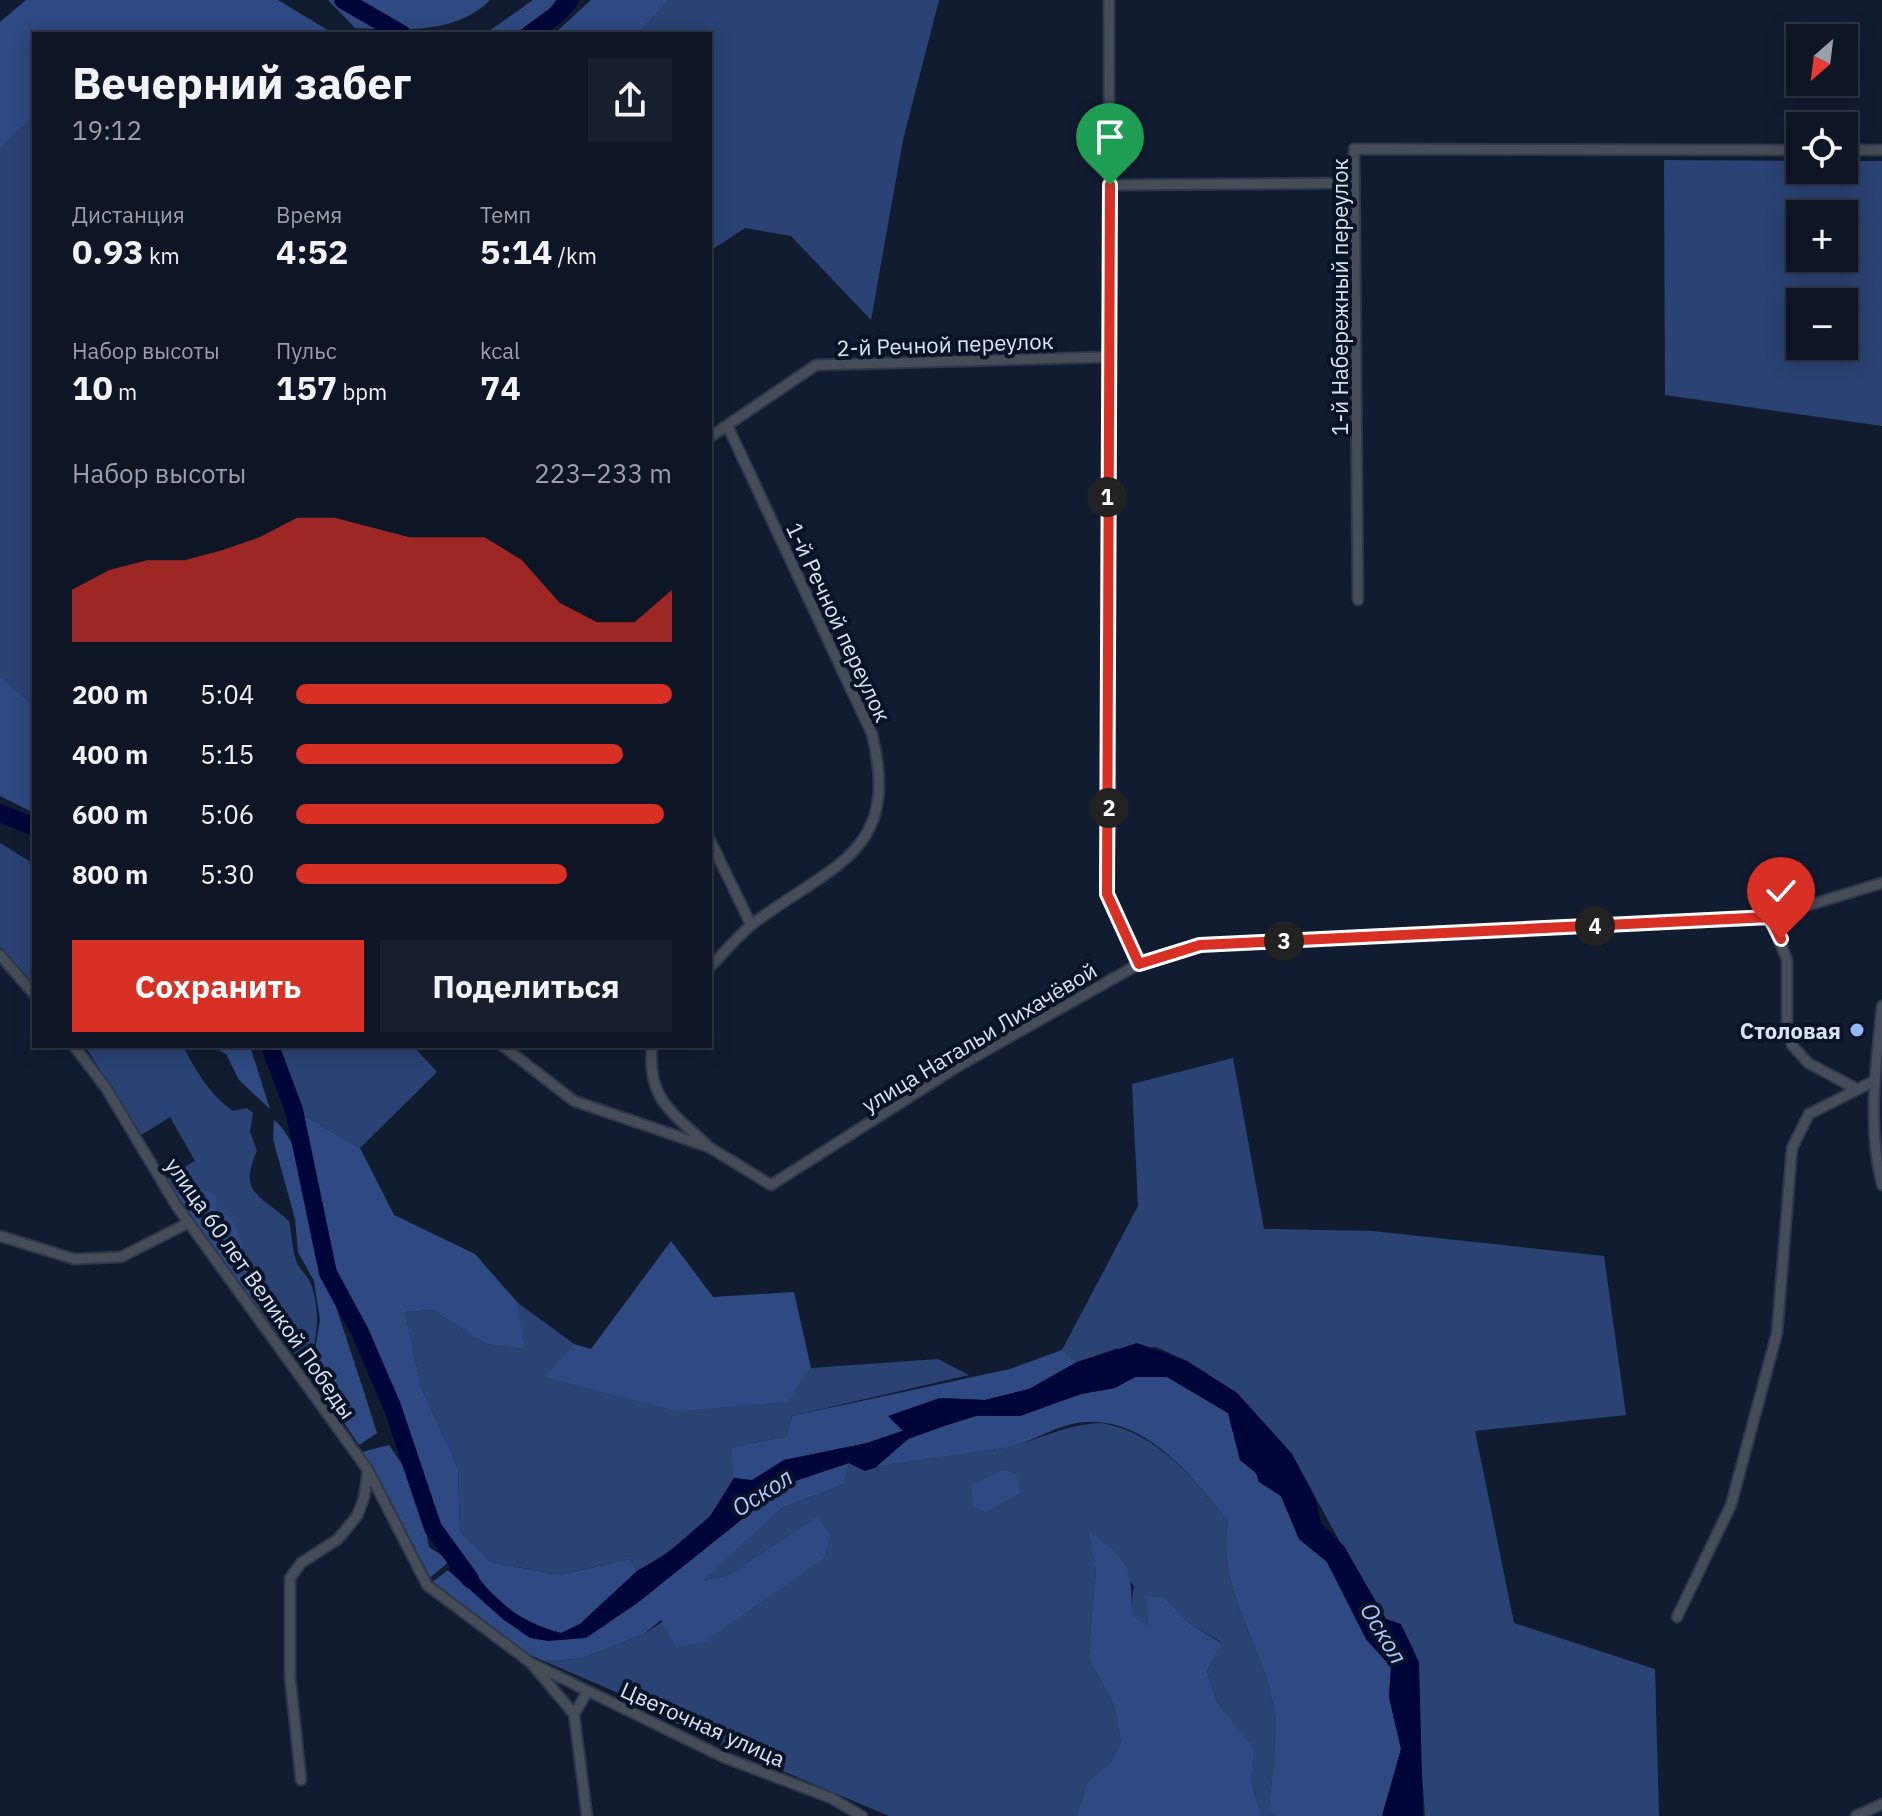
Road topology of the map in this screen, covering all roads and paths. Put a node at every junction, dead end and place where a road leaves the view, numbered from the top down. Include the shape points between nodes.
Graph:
1 (1109, 0) edge
2 (1786, 150) edge
3 (1858, 150) edge
4 (1882, 150) edge
5 (1353, 183) junction
6 (1110, 185) junction
7 (1106, 357) junction
8 (728, 427) junction
9 (712, 436) edge
10 (1358, 600) dead end
11 (712, 844) edge
12 (1882, 883) edge
13 (1770, 917) junction
14 (751, 925) junction
15 (0, 955) edge
16 (1139, 964) junction
17 (712, 965) edge
18 (32, 992) edge
19 (1882, 1006) edge
20 (76, 1048) edge
21 (506, 1048) edge
22 (652, 1048) edge
23 (1874, 1081) junction
24 (1857, 1089) junction
25 (709, 1147) junction
26 (1882, 1185) edge
27 (188, 1223) junction
28 (0, 1236) edge
29 (368, 1470) junction
30 (1677, 1617) dead end
31 (531, 1663) junction
32 (588, 1691) junction
33 (574, 1714) junction
34 (301, 1780) dead end
35 (1882, 1804) edge
36 (587, 1816) edge
37 (862, 1816) edge
38 (1856, 1816) edge

1 - 6 street
2 - 5 street, 1-й Набережный переулок via 1354,149
3 - 4 street
5 - 6 street
5 - 10 street, 1-й Набережный переулок
6 - 7 street
7 - 8 street, 2-й Речной переулок via 816,365
7 - 16 street via 1107,894
8 - 9 street, 2-й Речной переулок
8 - 14 street, 1-й Речной переулок via 872,734 881,772 872,829 859,848
11 - 14 street
12 - 13 street, улица Натальи Лихачёвой
13 - 16 street, улица Натальи Лихачёвой via 1200,945
13 - 24 street via 1787,960 1792,1045 1808,1063
14 - 17 street, 1-й Речной переулок
15 - 18 street
16 - 25 street, улица Натальи Лихачёвой via 960,1065 771,1185
19 - 23 street
20 - 27 street, улица 60 лет Великой Победы via 106,1088
21 - 25 street via 574,1101
22 - 25 street via 649,1071 658,1099
23 - 24 street
23 - 26 street via 1873,1148
24 - 30 street via 1809,1114 1792,1148 1777,1333 1731,1505
27 - 28 street via 121,1257 74,1259
27 - 29 street, улица 60 лет Великой Победы
29 - 31 street, улица 60 лет Великой Победы via 427,1585
29 - 34 street via 357,1516 290,1578 290,1677
31 - 32 street, Цветочная улица
31 - 33 street, улица 60 лет Великой Победы
32 - 33 street
32 - 37 street, Цветочная улица via 711,1752 831,1798
33 - 36 street
35 - 38 street

